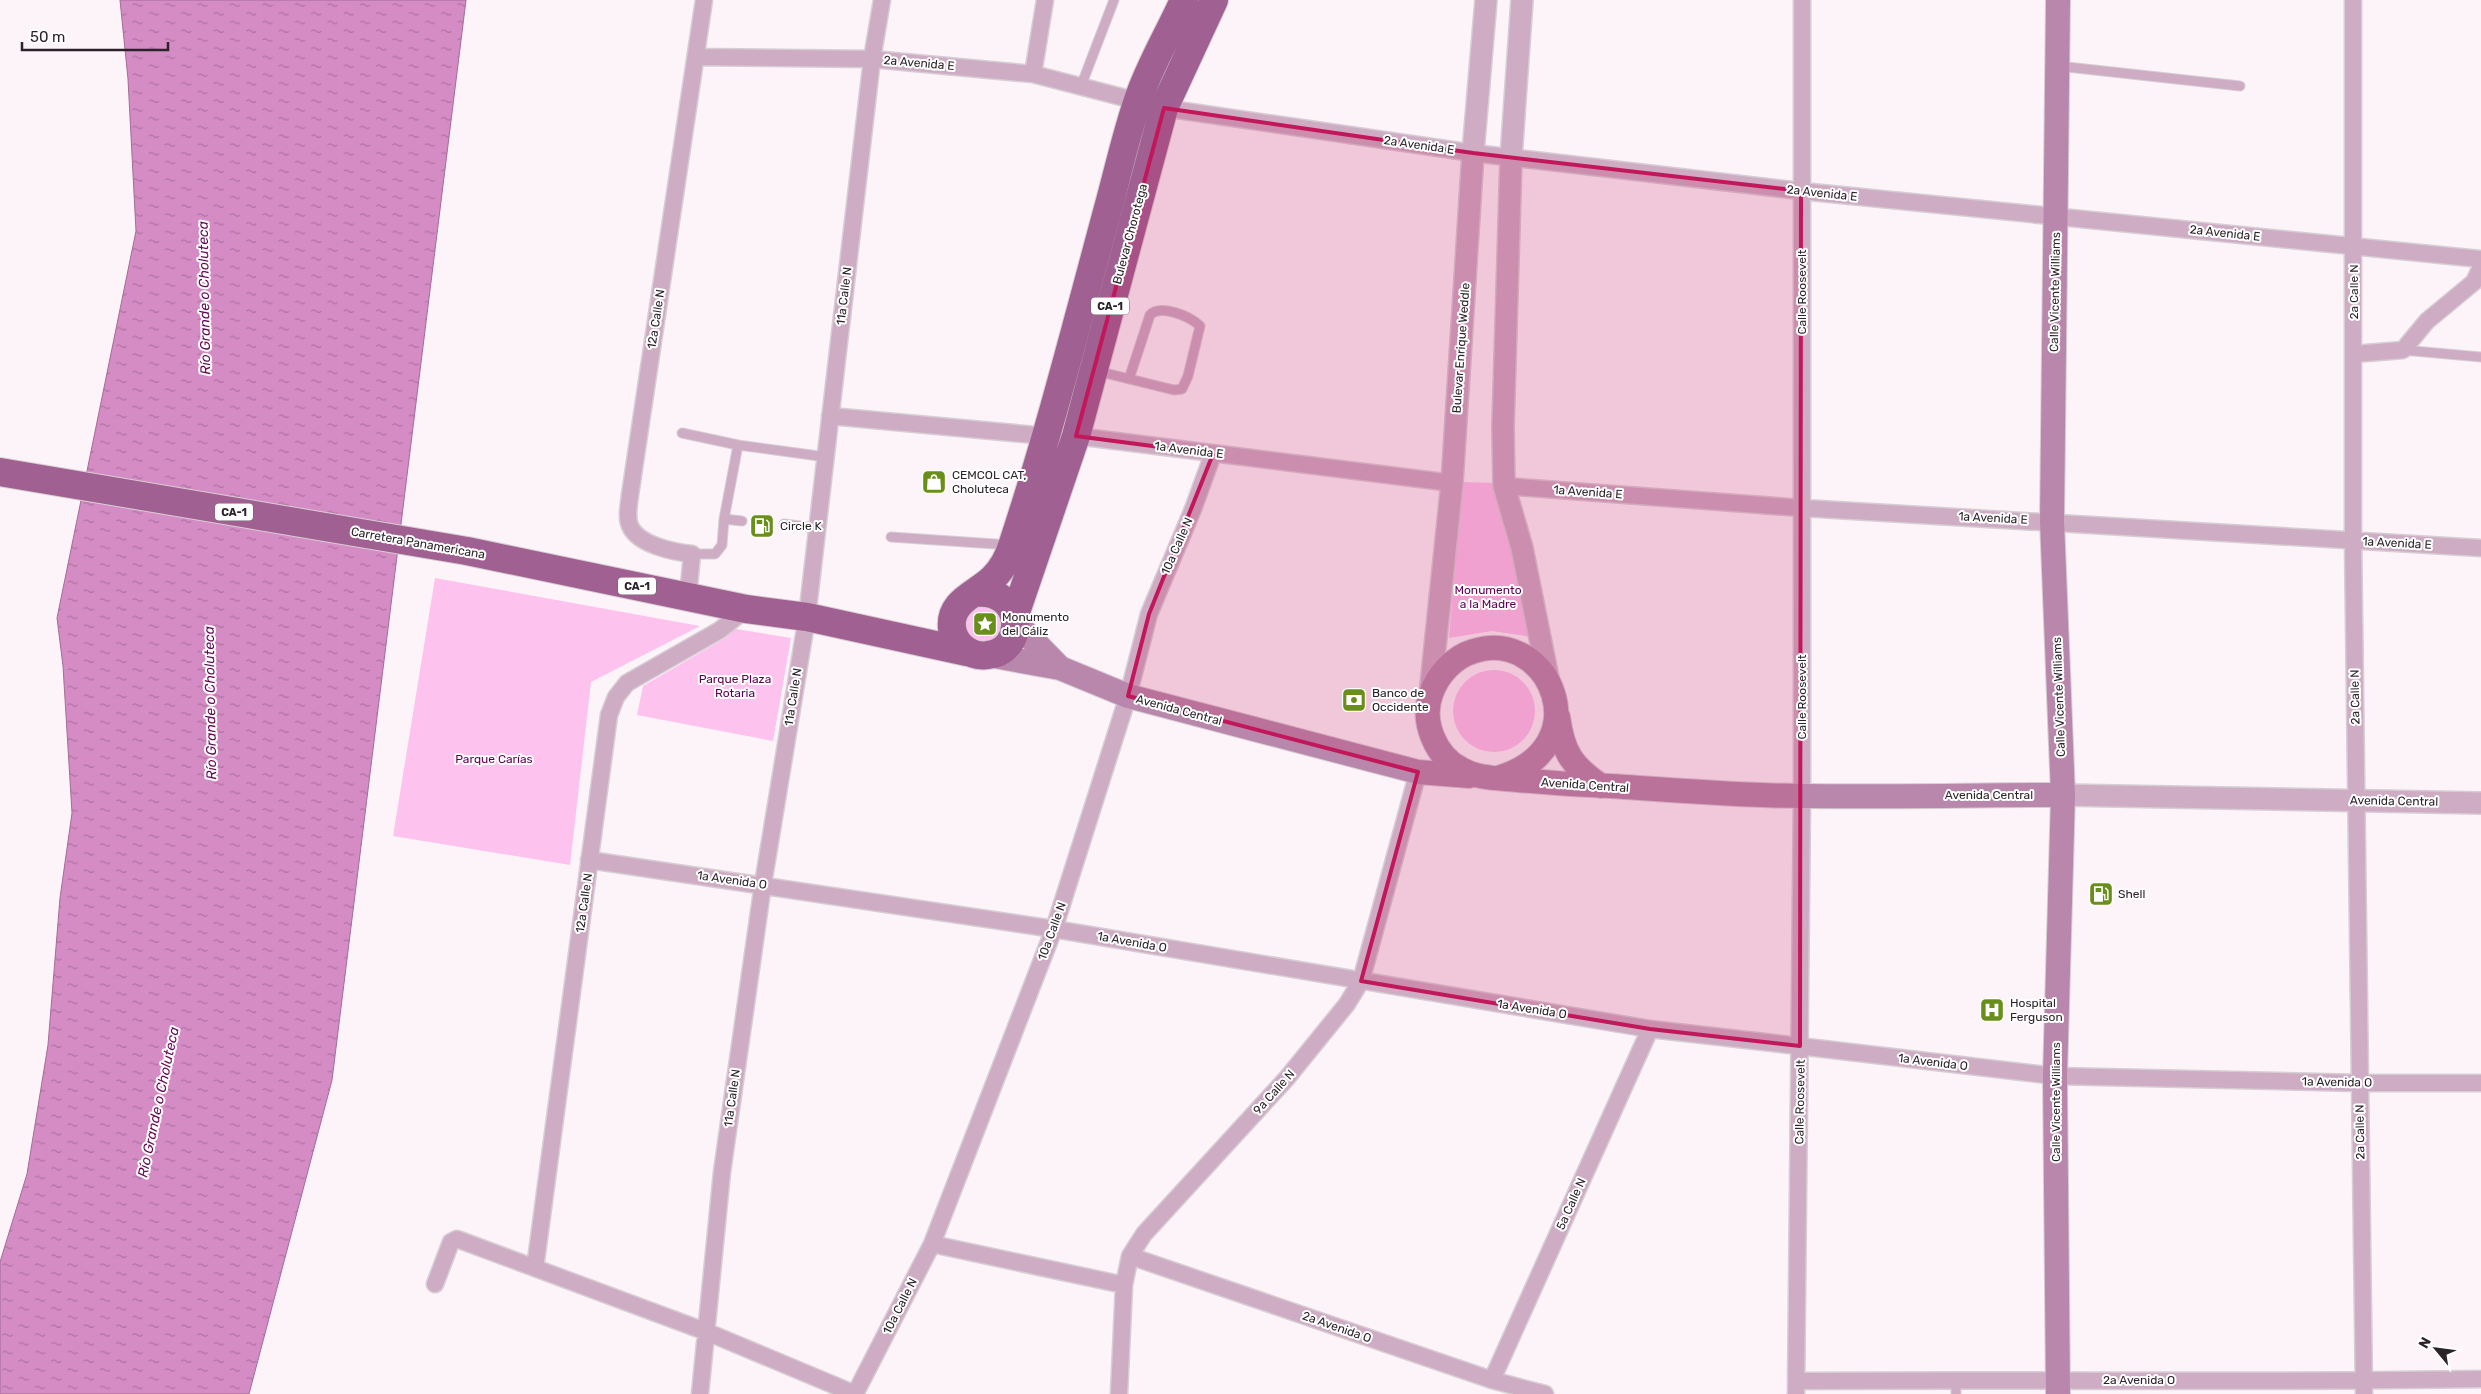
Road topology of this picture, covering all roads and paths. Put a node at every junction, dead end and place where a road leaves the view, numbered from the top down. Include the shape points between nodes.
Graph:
1 (704, 0) edge
2 (882, 0) edge
3 (1045, 0) edge
4 (1114, 0) edge
5 (1184, 0) edge
6 (1214, 0) edge
7 (1486, 0) edge
8 (1522, 0) edge
9 (1802, 0) edge
10 (2058, 0) edge
11 (2353, 0) edge
12 (696, 57) junction
13 (872, 59) junction
14 (2057, 66) junction
15 (1033, 74) junction
16 (1080, 86) junction
17 (2240, 86) dead end
18 (1138, 101) junction
19 (1164, 108) junction
20 (1473, 153) junction
21 (1511, 158) junction
22 (1801, 191) junction
23 (2056, 216) junction
24 (1105, 220) junction
25 (1132, 227) junction
26 (2354, 246) junction
27 (2481, 259) edge
28 (2481, 267) edge
29 (2477, 284) edge
30 (2402, 350) junction
31 (2354, 354) junction
32 (2481, 357) edge
33 (1093, 370) junction
34 (1129, 379) junction
35 (830, 416) junction
36 (682, 433) dead end
37 (1046, 436) junction
38 (1076, 436) junction
39 (738, 445) junction
40 (1213, 454) junction
41 (826, 457) junction
42 (0, 472) edge
43 (1452, 482) junction
44 (1504, 486) junction
45 (1802, 508) junction
46 (724, 519) junction
47 (742, 521) dead end
48 (2052, 521) junction
49 (784, 524) dead end
50 (817, 528) junction
51 (891, 537) dead end
52 (2353, 540) junction
53 (1013, 545) junction
54 (2481, 548) edge
55 (692, 554) junction
56 (975, 593) junction
57 (688, 596) junction
58 (746, 609) junction
59 (953, 614) junction
60 (807, 617) junction
61 (1015, 619) junction
62 (834, 624) junction
63 (978, 654) junction
64 (1060, 668) junction
65 (1553, 693) junction
66 (1128, 696) junction
67 (1429, 706) junction
68 (1418, 772) junction
69 (1488, 777) junction
70 (1601, 786) junction
71 (2063, 795) junction
72 (1802, 796) junction
73 (2356, 801) junction
74 (2481, 802) edge
75 (590, 860) junction
76 (763, 884) junction
77 (1054, 929) junction
78 (1361, 981) junction
79 (1650, 1028) junction
80 (1800, 1046) junction
81 (2055, 1076) junction
82 (2359, 1083) junction
83 (2481, 1083) edge
84 (932, 1244) junction
85 (1130, 1256) junction
86 (535, 1268) junction
87 (435, 1284) dead end
88 (1124, 1285) junction
89 (707, 1332) junction
90 (2481, 1379) edge
91 (1492, 1380) junction
92 (1956, 1387) edge
93 (2058, 1387) edge
94 (1796, 1388) edge
95 (2365, 1388) edge
96 (700, 1394) edge
97 (855, 1394) edge
98 (1119, 1394) edge
99 (1545, 1394) edge

1 - 12 street, 12a Calle N
2 - 13 street, 11a Calle N
3 - 15 street
4 - 16 lane
5 - 18 highway, CA-1
6 - 19 highway, Bulevar Chorotega / CA-1
7 - 20 street, Bulevar Enrique Weddle
8 - 21 street
9 - 22 street, Calle Roosevelt
10 - 14 main road, Calle Vicente Williams
11 - 26 street, 2a Calle N
12 - 13 street, 2a Avenida E
12 - 55 street, 12a Calle N via 628,520 636,535 666,550
13 - 15 street, 2a Avenida E
13 - 35 street, 11a Calle N
14 - 17 lane
14 - 23 main road, Calle Vicente Williams
15 - 16 street, 2a Avenida E
16 - 18 street, 2a Avenida E
18 - 24 highway, CA-1
19 - 20 street, 2a Avenida E
19 - 25 highway, Bulevar Chorotega / CA-1
20 - 21 street, 2a Avenida E
20 - 43 street, Bulevar Enrique Weddle
21 - 22 street, 2a Avenida E
21 - 44 street
22 - 23 street, 2a Avenida E
22 - 45 street, Calle Roosevelt
23 - 26 street, 2a Avenida E
23 - 48 main road, Calle Vicente Williams
24 - 25 highway
24 - 37 highway, CA-1
25 - 33 highway, Bulevar Chorotega / CA-1
26 - 27 street, 2a Avenida E
26 - 31 street, 2a Calle N
28 - 29 street
29 - 30 street via 2427,321
30 - 31 street
30 - 32 lane
31 - 52 street, 2a Calle N
33 - 34 lane
33 - 38 highway, Bulevar Chorotega / CA-1
34 - 34 lane via 1182,389 1200,326 1186,318 1154,310
35 - 37 street
35 - 41 street, 11a Calle N
36 - 39 lane
37 - 53 highway, CA-1
38 - 40 street, 1a Avenida E
38 - 61 highway, Bulevar Chorotega / CA-1
39 - 41 lane
39 - 46 lane
40 - 43 street, 1a Avenida E
40 - 66 street, 10a Calle N via 1149,614
41 - 50 street, 11a Calle N
42 - 57 highway, Carretera Panamericana / CA-1 via 467,551
43 - 67 street, Bulevar Enrique Weddle
44 - 45 street, 1a Avenida E
44 - 65 street via 1522,548
45 - 48 street, 1a Avenida E
45 - 72 street, Calle Roosevelt
46 - 47 lane
46 - 55 lane via 722,545 716,554
48 - 52 street, 1a Avenida E
48 - 71 main road, Calle Vicente Williams
49 - 50 lane
50 - 60 street, 11a Calle N
51 - 53 lane
52 - 54 street, 1a Avenida E
52 - 73 street, 2a Calle N
53 - 56 highway, CA-1 via 993,579
55 - 57 street
56 - 59 highway, CA-1 via 966,598
56 - 61 highway via 999,596 1010,606
57 - 58 highway, Carretera Panamericana / CA-1
58 - 60 highway, Carretera Panamericana / CA-1
58 - 75 street, 12a Calle N via 720,630 628,683 616,697 609,715
59 - 62 highway, Carretera Panamericana / CA-1 via 906,628
59 - 63 highway via 954,635
60 - 62 highway, Carretera Panamericana / CA-1
60 - 76 street, 11a Calle N
61 - 63 highway, CA-1 via 1014,634 1009,644 1000,652
61 - 64 main road, Avenida Central
62 - 63 highway, Carretera Panamericana / CA-1
63 - 64 main road, Avenida Central
64 - 66 main road, Avenida Central
65 - 67 main road via 1536,666 1518,654 1496,648 1475,651 1455,660 1440,676
65 - 69 main road via 1556,724 1549,744 1536,760 1519,772
65 - 70 main road via 1566,752 1578,768
66 - 68 main road, Avenida Central
66 - 77 street, 10a Calle N
67 - 68 main road, Bulevar Enrique Weddle
67 - 69 main road via 1432,738 1443,755 1459,769
68 - 69 main road, Avenida Central
68 - 78 street, 9a Calle N
69 - 70 main road, Avenida Central
70 - 72 main road, Avenida Central
71 - 72 main road, Avenida Central
71 - 73 street, Avenida Central
71 - 81 main road, Calle Vicente Williams
72 - 80 street, Calle Roosevelt
73 - 74 street, Avenida Central
73 - 82 street, 2a Calle N
75 - 76 street, 1a Avenida O
75 - 86 street, 12a Calle N
76 - 77 street, 1a Avenida O
76 - 89 street, 11a Calle N via 722,1172
77 - 78 street, 1a Avenida O
77 - 84 street, 10a Calle N
78 - 79 street, 1a Avenida O
78 - 85 street, 9a Calle N via 1347,1004 1287,1078 1144,1234
79 - 80 street, 1a Avenida O
79 - 91 street, 5a Calle N
80 - 81 street, 1a Avenida O
80 - 94 street, Calle Roosevelt
81 - 82 street, 1a Avenida O
81 - 93 main road, Calle Vicente Williams
82 - 83 street, 1a Avenida O
82 - 95 street, 2a Calle N
84 - 88 street
84 - 97 street, 10a Calle N
85 - 88 street, 9a Calle N
85 - 91 street, 2a Avenida O
86 - 87 street via 457,1239 451,1242
86 - 89 street
88 - 98 street, 9a Calle N
89 - 96 street, 11a Calle N
89 - 97 street
90 - 95 street, 2a Avenida O
91 - 99 street, 2a Avenida O
92 - 93 street, 2a Avenida O
92 - 94 street, 2a Avenida O
93 - 95 street, 2a Avenida O

